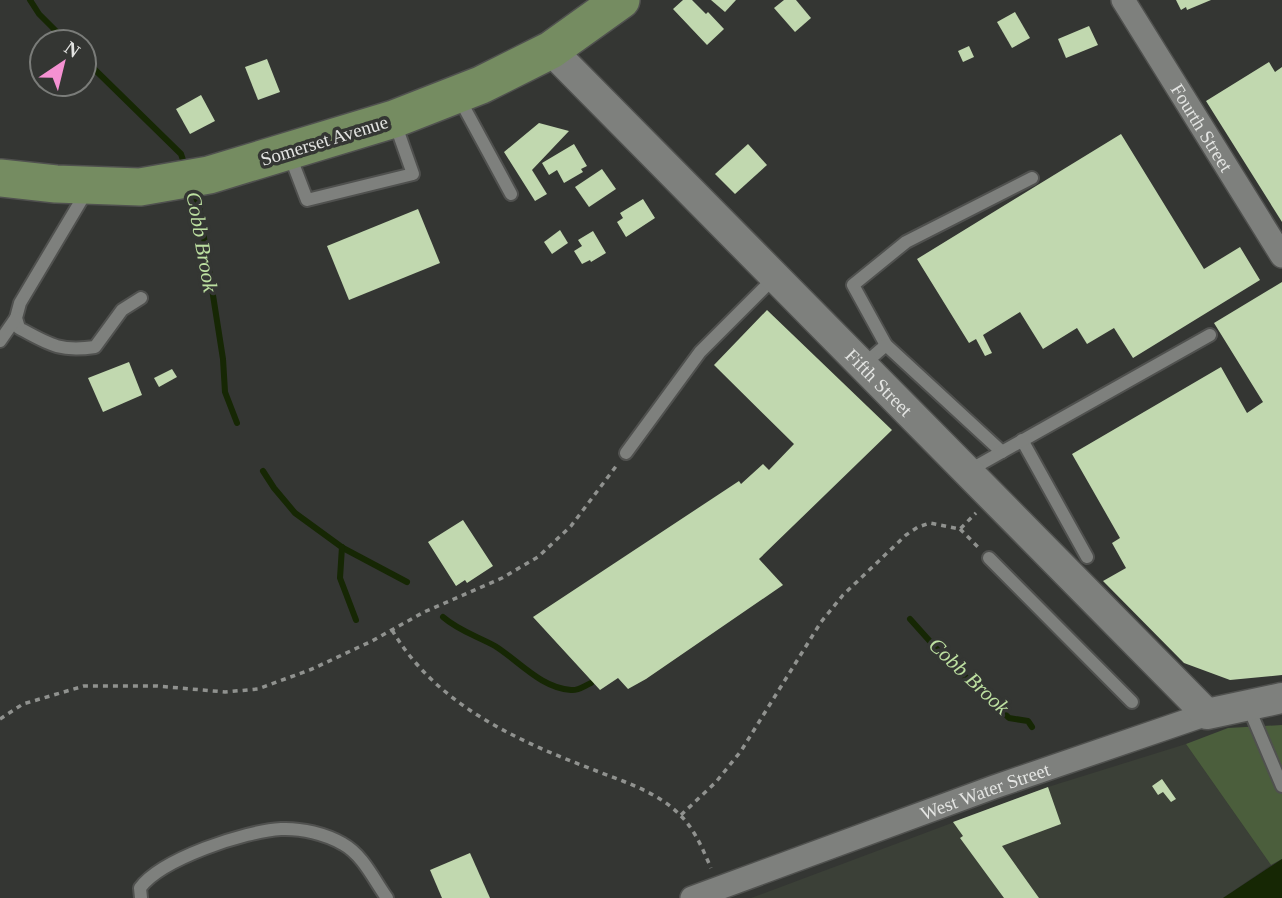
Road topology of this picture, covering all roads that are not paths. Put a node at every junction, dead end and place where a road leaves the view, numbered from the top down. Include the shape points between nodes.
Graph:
1 (621, 0) edge
2 (1123, 0) edge
3 (551, 50) junction
4 (457, 95) junction
5 (394, 119) junction
6 (288, 151) junction
7 (1032, 177) dead end
8 (0, 178) edge
9 (90, 186) junction
10 (511, 194) dead end
11 (1282, 256) edge
12 (776, 277) junction
13 (141, 298) dead end
14 (16, 318) junction
15 (1210, 335) dead end
16 (0, 341) edge
17 (886, 345) junction
18 (863, 365) junction
19 (1022, 440) junction
20 (1002, 452) junction
21 (626, 453) road end
22 (968, 471) junction
23 (1087, 557) dead end
24 (989, 558) road end
25 (1282, 698) edge
26 (1132, 702) dead end
27 (1247, 704) junction
28 (1207, 714) junction
29 (1276, 756) edge
30 (1282, 786) edge
31 (141, 898) edge
32 (387, 898) edge
33 (692, 898) edge

1 - 3 main road, Somerset Avenue
2 - 11 street, Fourth Street
3 - 4 main road, Somerset Avenue
3 - 12 street, Fifth Street
4 - 5 main road, Somerset Avenue
4 - 10 lane
5 - 6 main road, Somerset Avenue
5 - 6 lane via 413,174 307,200
6 - 9 main road, Somerset Avenue via 194,178 140,187
7 - 17 lane via 906,242 853,285
8 - 9 main road, Somerset Avenue
9 - 14 lane via 20,303
12 - 18 street, Fifth Street
12 - 21 lane via 700,352
13 - 14 lane via 121,310 95,347 69,351 41,341 19,328
14 - 16 lane
15 - 19 lane
17 - 18 lane
17 - 20 lane
18 - 22 street, Fifth Street
19 - 20 lane
19 - 23 lane
20 - 22 lane
22 - 28 street, Fifth Street
24 - 26 lane
25 - 27 street, West Water Street
27 - 28 street, West Water Street
27 - 29 lane
28 - 33 street, West Water Street
29 - 30 lane
31 - 32 lane via 140,888 159,869 231,838 281,829 312,832 344,845 358,856

